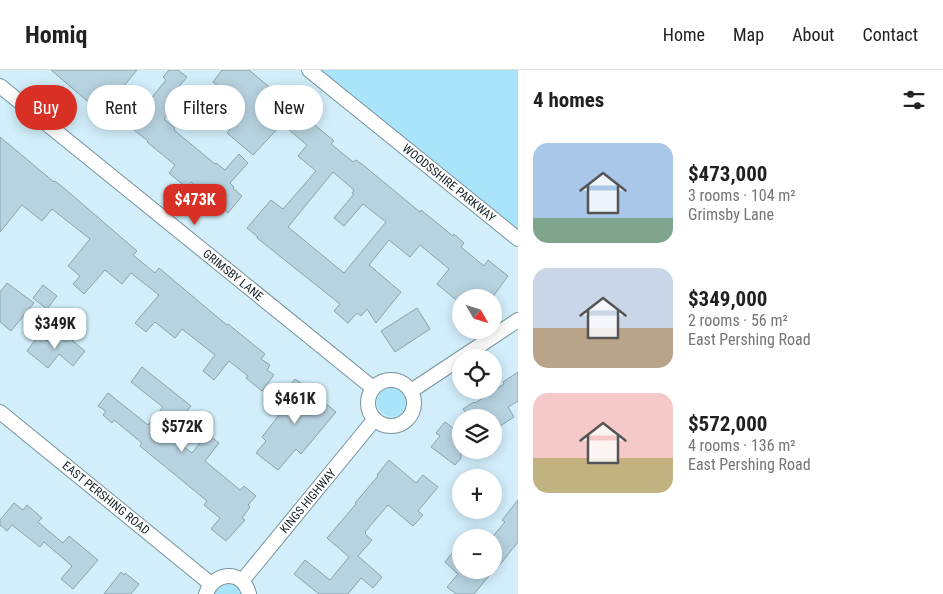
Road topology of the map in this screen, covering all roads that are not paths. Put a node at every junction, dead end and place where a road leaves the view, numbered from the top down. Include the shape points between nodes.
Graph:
1 (309, 70) edge
2 (0, 86) edge
3 (518, 239) edge
4 (518, 320) edge
5 (373, 388) junction
6 (411, 391) junction
7 (0, 412) edge
8 (374, 420) junction
9 (242, 581) junction
10 (209, 589) edge
11 (249, 594) edge

1 - 3 street, WOODSSHIRE PARKWAY
2 - 5 street, GRIMSBY LANE
4 - 6 street
5 - 6 street via 382,381 395,380
5 - 8 street via 368,408
6 - 8 street via 414,407 406,422 391,427
7 - 10 street, EAST PERSHING ROAD
8 - 9 street, KINGS HIGHWAY
9 - 10 street via 226,576 214,581
9 - 11 street

